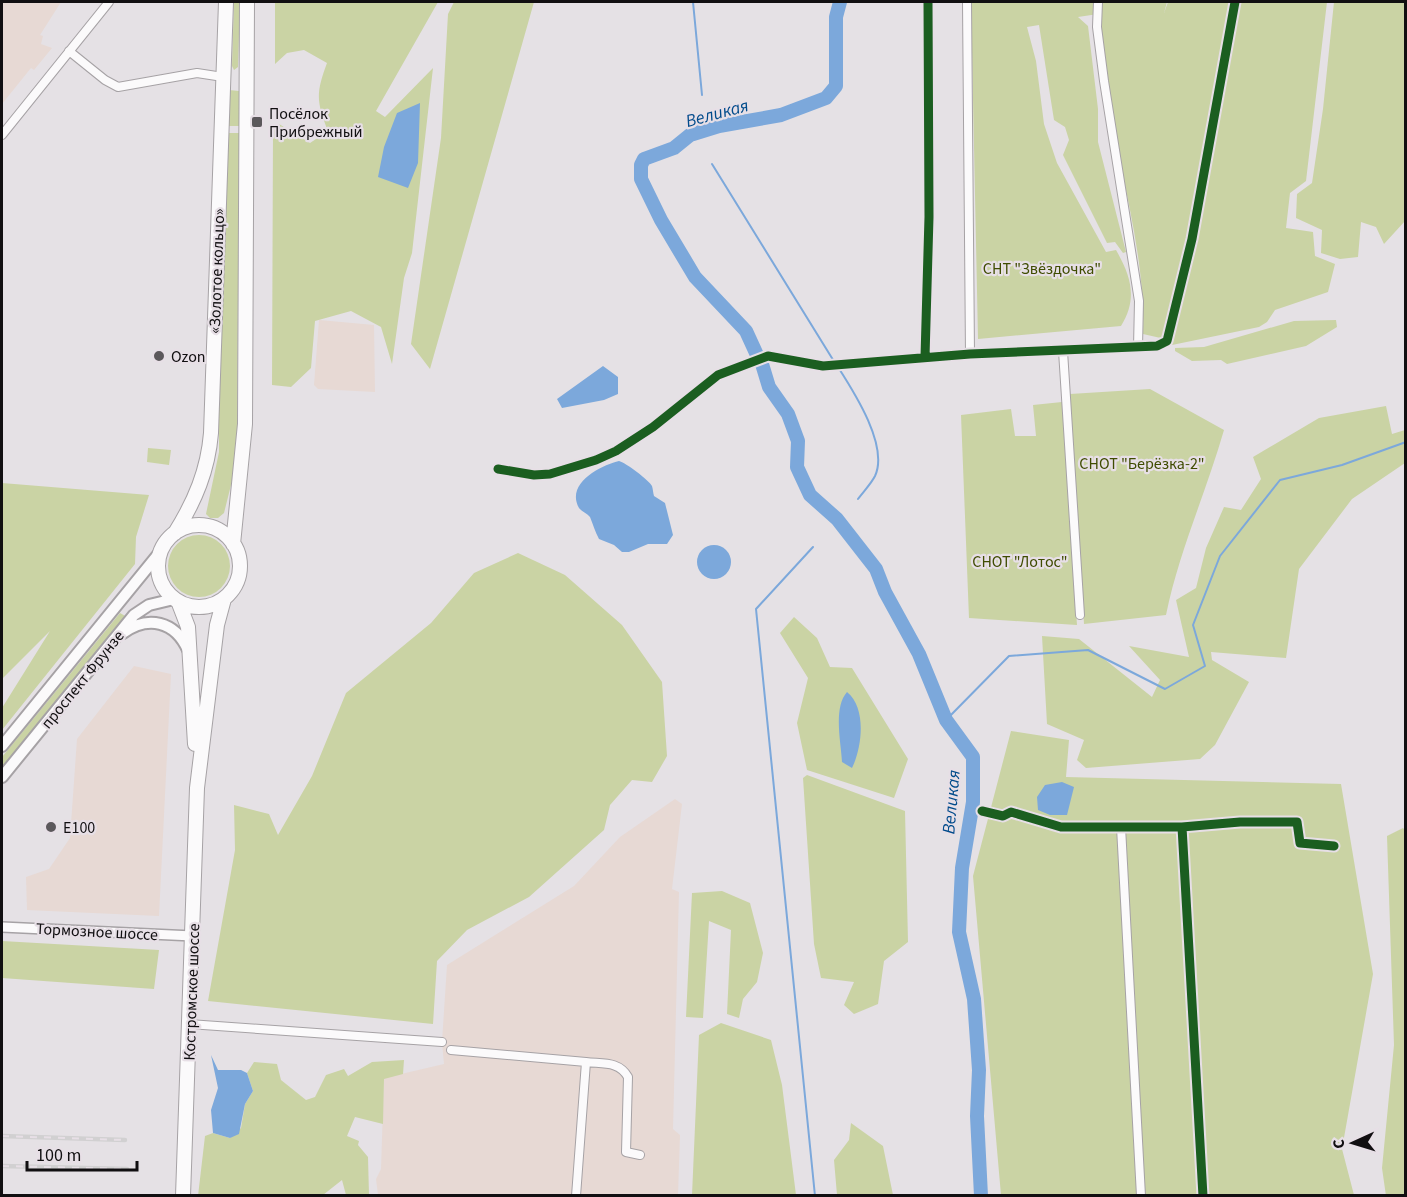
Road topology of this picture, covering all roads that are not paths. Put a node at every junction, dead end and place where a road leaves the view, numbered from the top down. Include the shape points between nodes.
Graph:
1 (110, 2) edge
2 (226, 2) edge
3 (247, 2) edge
4 (928, 2) edge
5 (967, 2) edge
6 (1098, 2) edge
7 (1235, 2) edge
8 (69, 51) junction
9 (223, 76) junction
10 (246, 79) junction
11 (2, 135) edge
12 (1138, 347) junction
13 (1063, 351) junction
14 (970, 354) junction
15 (925, 357) junction
16 (498, 469) dead end
17 (176, 532) junction
18 (233, 544) junction
19 (161, 550) junction
20 (224, 599) junction
21 (176, 600) junction
22 (1080, 615) dead end
23 (114, 641) junction
24 (189, 653) junction
25 (2, 746) edge
26 (2, 777) edge
27 (197, 788) junction
28 (982, 811) dead end
29 (1121, 827) junction
30 (1182, 827) junction
31 (1334, 846) dead end
32 (2, 927) edge
33 (193, 936) junction
34 (189, 1024) junction
35 (442, 1042) dead end
36 (452, 1050) dead end
37 (586, 1062) junction
38 (640, 1155) dead end
39 (183, 1196) edge
40 (576, 1196) edge
41 (1141, 1196) edge
42 (1203, 1196) edge

1 - 8 street
2 - 9 highway, «Золотое кольцо»
3 - 10 highway, «Золотое кольцо»
4 - 15 street
5 - 14 street
6 - 12 street via 1104,81 1139,301
7 - 12 street via 1171,336 1162,344
8 - 9 street via 118,87 197,73
8 - 11 street
9 - 10 highway
9 - 17 highway, «Золотое кольцо» via 210,446 198,491
10 - 18 highway, «Золотое кольцо» via 246,404
12 - 13 street
13 - 14 street
13 - 22 street
14 - 15 street
15 - 16 street via 823,366 763,357 710,380 653,426 596,460 550,474
17 - 18 highway via 207,526 224,534
17 - 19 highway, «Золотое кольцо»
18 - 20 highway via 239,556 239,574
19 - 21 highway via 159,575
19 - 25 main road, проспект Фрунзе
20 - 21 highway via 201,607
20 - 27 highway via 214,644
21 - 23 main road, проспект Фрунзе via 142,608
21 - 24 highway via 186,619
23 - 24 main road via 133,626 157,622 178,633
23 - 26 main road, проспект Фрунзе
24 - 27 highway
27 - 33 highway, Костромское шоссе
28 - 29 street via 1003,816 1011,812 1061,827
29 - 30 street
29 - 41 street
30 - 31 street via 1297,822 1300,843
30 - 42 street
32 - 33 street, Тормозное шоссе
33 - 34 highway, Костромское шоссе
34 - 35 street
34 - 39 highway, Костромское шоссе
36 - 37 street
37 - 38 street via 618,1065 624,1070 628,1077 626,1152
37 - 40 street

